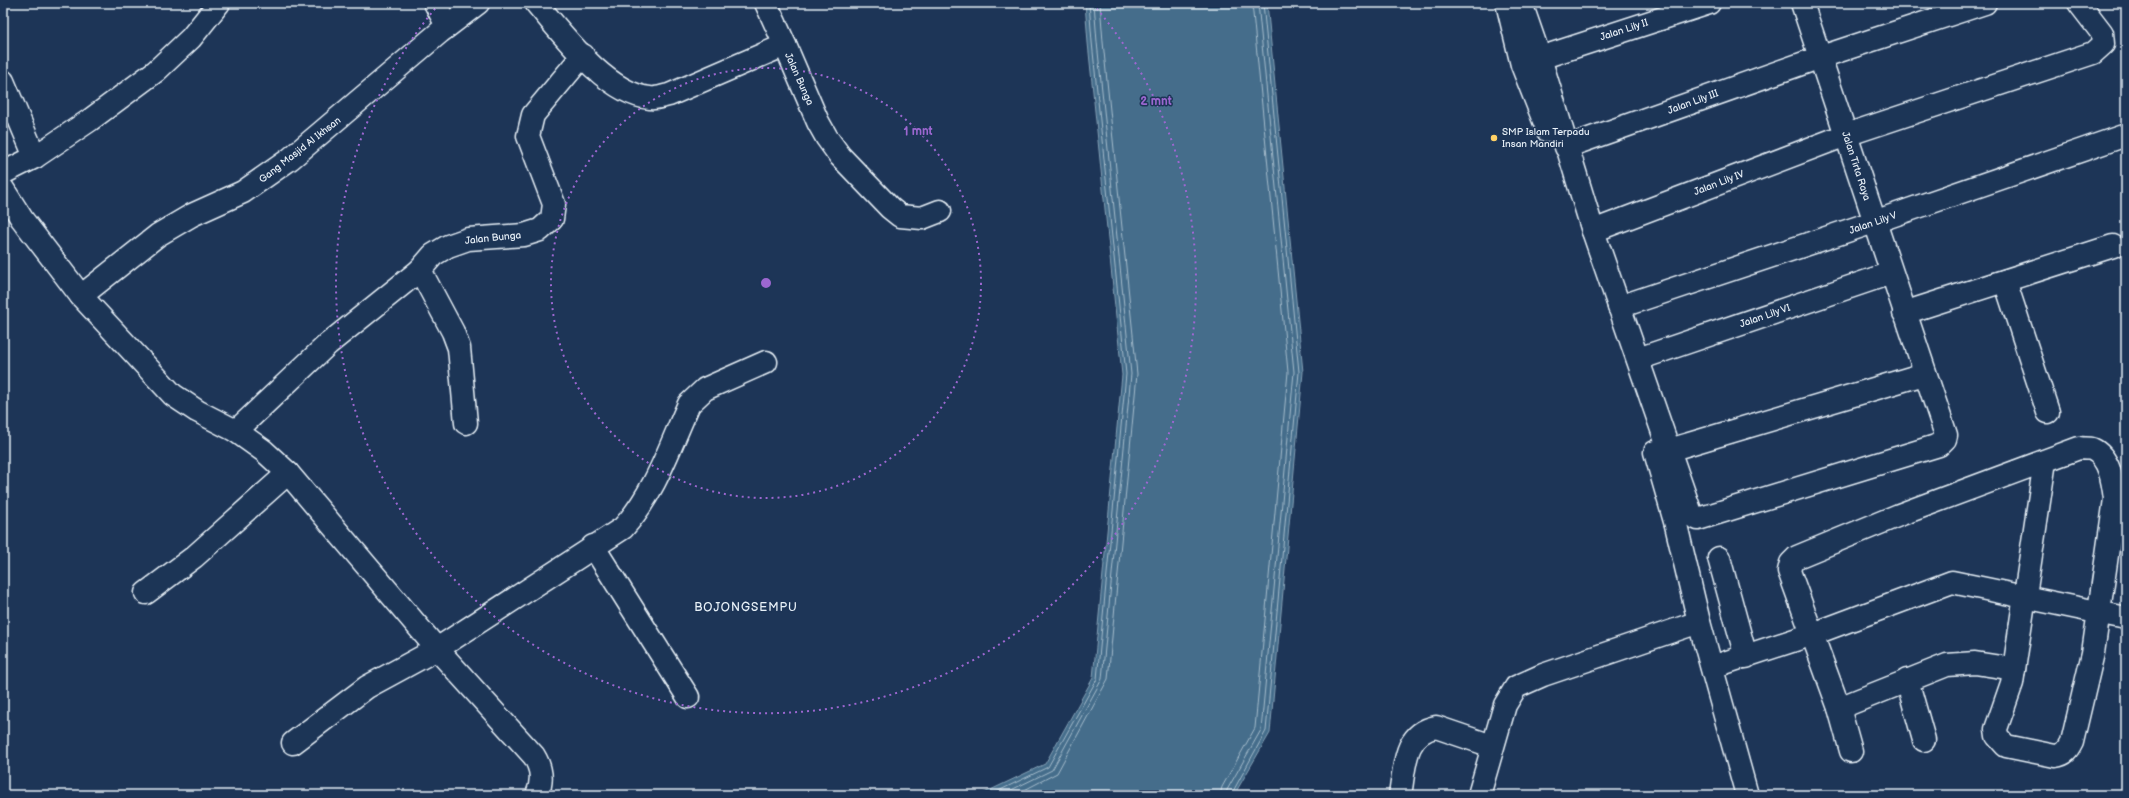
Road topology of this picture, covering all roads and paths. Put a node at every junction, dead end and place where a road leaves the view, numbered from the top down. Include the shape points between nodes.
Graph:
1 (218, 3) edge
2 (435, 3) edge
3 (478, 3) edge
4 (536, 3) edge
5 (766, 3) edge
6 (1507, 3) edge
7 (1521, 3) edge
8 (1708, 3) edge
9 (1802, 3) edge
10 (1985, 3) edge
11 (2079, 3) edge
12 (447, 26) junction
13 (784, 46) junction
14 (583, 56) junction
15 (1821, 57) junction
16 (1540, 58) junction
17 (3, 81) edge
18 (1846, 135) junction
19 (2126, 135) edge
20 (1566, 148) junction
21 (35, 157) junction
22 (3, 173) edge
23 (3, 190) edge
24 (940, 212) dead end
25 (1874, 222) junction
26 (1593, 230) junction
27 (2113, 246) dead end
28 (420, 270) junction
29 (1891, 273) junction
30 (2005, 280) junction
31 (81, 296) junction
32 (1619, 307) junction
33 (1904, 313) junction
34 (1638, 359) junction
35 (766, 362) dead end
36 (1924, 374) junction
37 (2048, 412) dead end
38 (466, 423) dead end
39 (236, 432) junction
40 (1669, 450) junction
41 (2045, 461) junction
42 (288, 473) junction
43 (593, 546) junction
44 (1718, 558) dead end
45 (146, 593) dead end
46 (2026, 597) junction
47 (2099, 612) junction
48 (2126, 618) edge
49 (1699, 622) junction
50 (1813, 634) junction
51 (437, 649) junction
52 (1746, 657) junction
53 (1712, 667) junction
54 (2014, 669) junction
55 (1907, 680) junction
56 (688, 697) dead end
57 (1840, 708) junction
58 (1924, 740) dead end
59 (293, 743) dead end
60 (1492, 746) junction
61 (1851, 751) dead end
62 (537, 795) edge
63 (1400, 795) edge
64 (1479, 795) edge
65 (1747, 795) edge

1 - 21 street via 191,38 156,71
2 - 12 street
3 - 12 street, Gang Masjid Al Ikhsan
4 - 14 street, Jalan Bunga
5 - 13 street
6 - 49 street via 1522,65 1555,150 1656,454
7 - 16 street
8 - 16 street, Jalan Lily II
9 - 15 street, Jalan Tirta Raya
10 - 15 street, Jalan Lily III
11 - 18 street, Jalan Lily IV via 2102,33 2103,44 2097,51
12 - 31 street, Gang Masjid Al Ikhsan via 290,159 243,192 192,215 158,235
13 - 14 street, Jalan Bunga via 669,95 651,98 632,94 614,84
13 - 24 street, Jalan Bunga via 818,122 840,156 900,216 922,218
14 - 28 street, Jalan Bunga via 533,115 528,136 554,204 552,219 540,230 524,235 468,239 448,246 433,255
15 - 18 street, Jalan Tirta Raya
15 - 20 street, Jalan Lily III
16 - 20 street
17 - 21 street
18 - 25 street, Jalan Tirta Raya
18 - 26 street, Jalan Lily IV
19 - 25 street, Jalan Lily V
20 - 26 street
21 - 22 street
23 - 31 street
25 - 29 street, Jalan Tirta Raya
25 - 32 street, Jalan Lily V
26 - 32 street
27 - 30 street
28 - 38 street via 459,348
28 - 39 street, Jalan Bunga via 328,344
29 - 33 street, Jalan Tirta Raya
29 - 34 street, Jalan Lily VI
30 - 33 street
30 - 37 street
31 - 39 street via 173,395 191,408
32 - 34 street
33 - 36 street, Jalan Tirta Raya
34 - 40 street
35 - 43 street via 704,389 696,395 689,404 657,476 636,514 623,528
36 - 40 street
36 - 40 street, Jalan Tirta Raya via 1946,435 1939,445 1698,519 1692,516
39 - 42 street via 264,451
41 - 46 street
41 - 47 street via 2079,448 2092,449 2108,467 2115,499
41 - 50 street via 1899,515 1797,557 1791,563 1789,571
42 - 45 street via 194,557
42 - 51 street
43 - 51 street
43 - 56 street
44 - 52 street
46 - 47 street
46 - 50 street via 1952,582
46 - 54 street
47 - 48 street
47 - 54 street via 2093,652 2072,742 2062,755 2006,746 1997,736 1996,729 2012,684
49 - 53 street
49 - 60 street via 1543,675 1516,687 1505,705
50 - 52 street
50 - 57 street
51 - 59 street via 367,687
51 - 62 street via 534,756 542,775
52 - 53 street
53 - 65 street
54 - 55 street via 1958,663
55 - 57 street
55 - 58 street
57 - 61 street
60 - 63 street via 1436,728 1426,729 1417,734 1410,745
60 - 64 street

